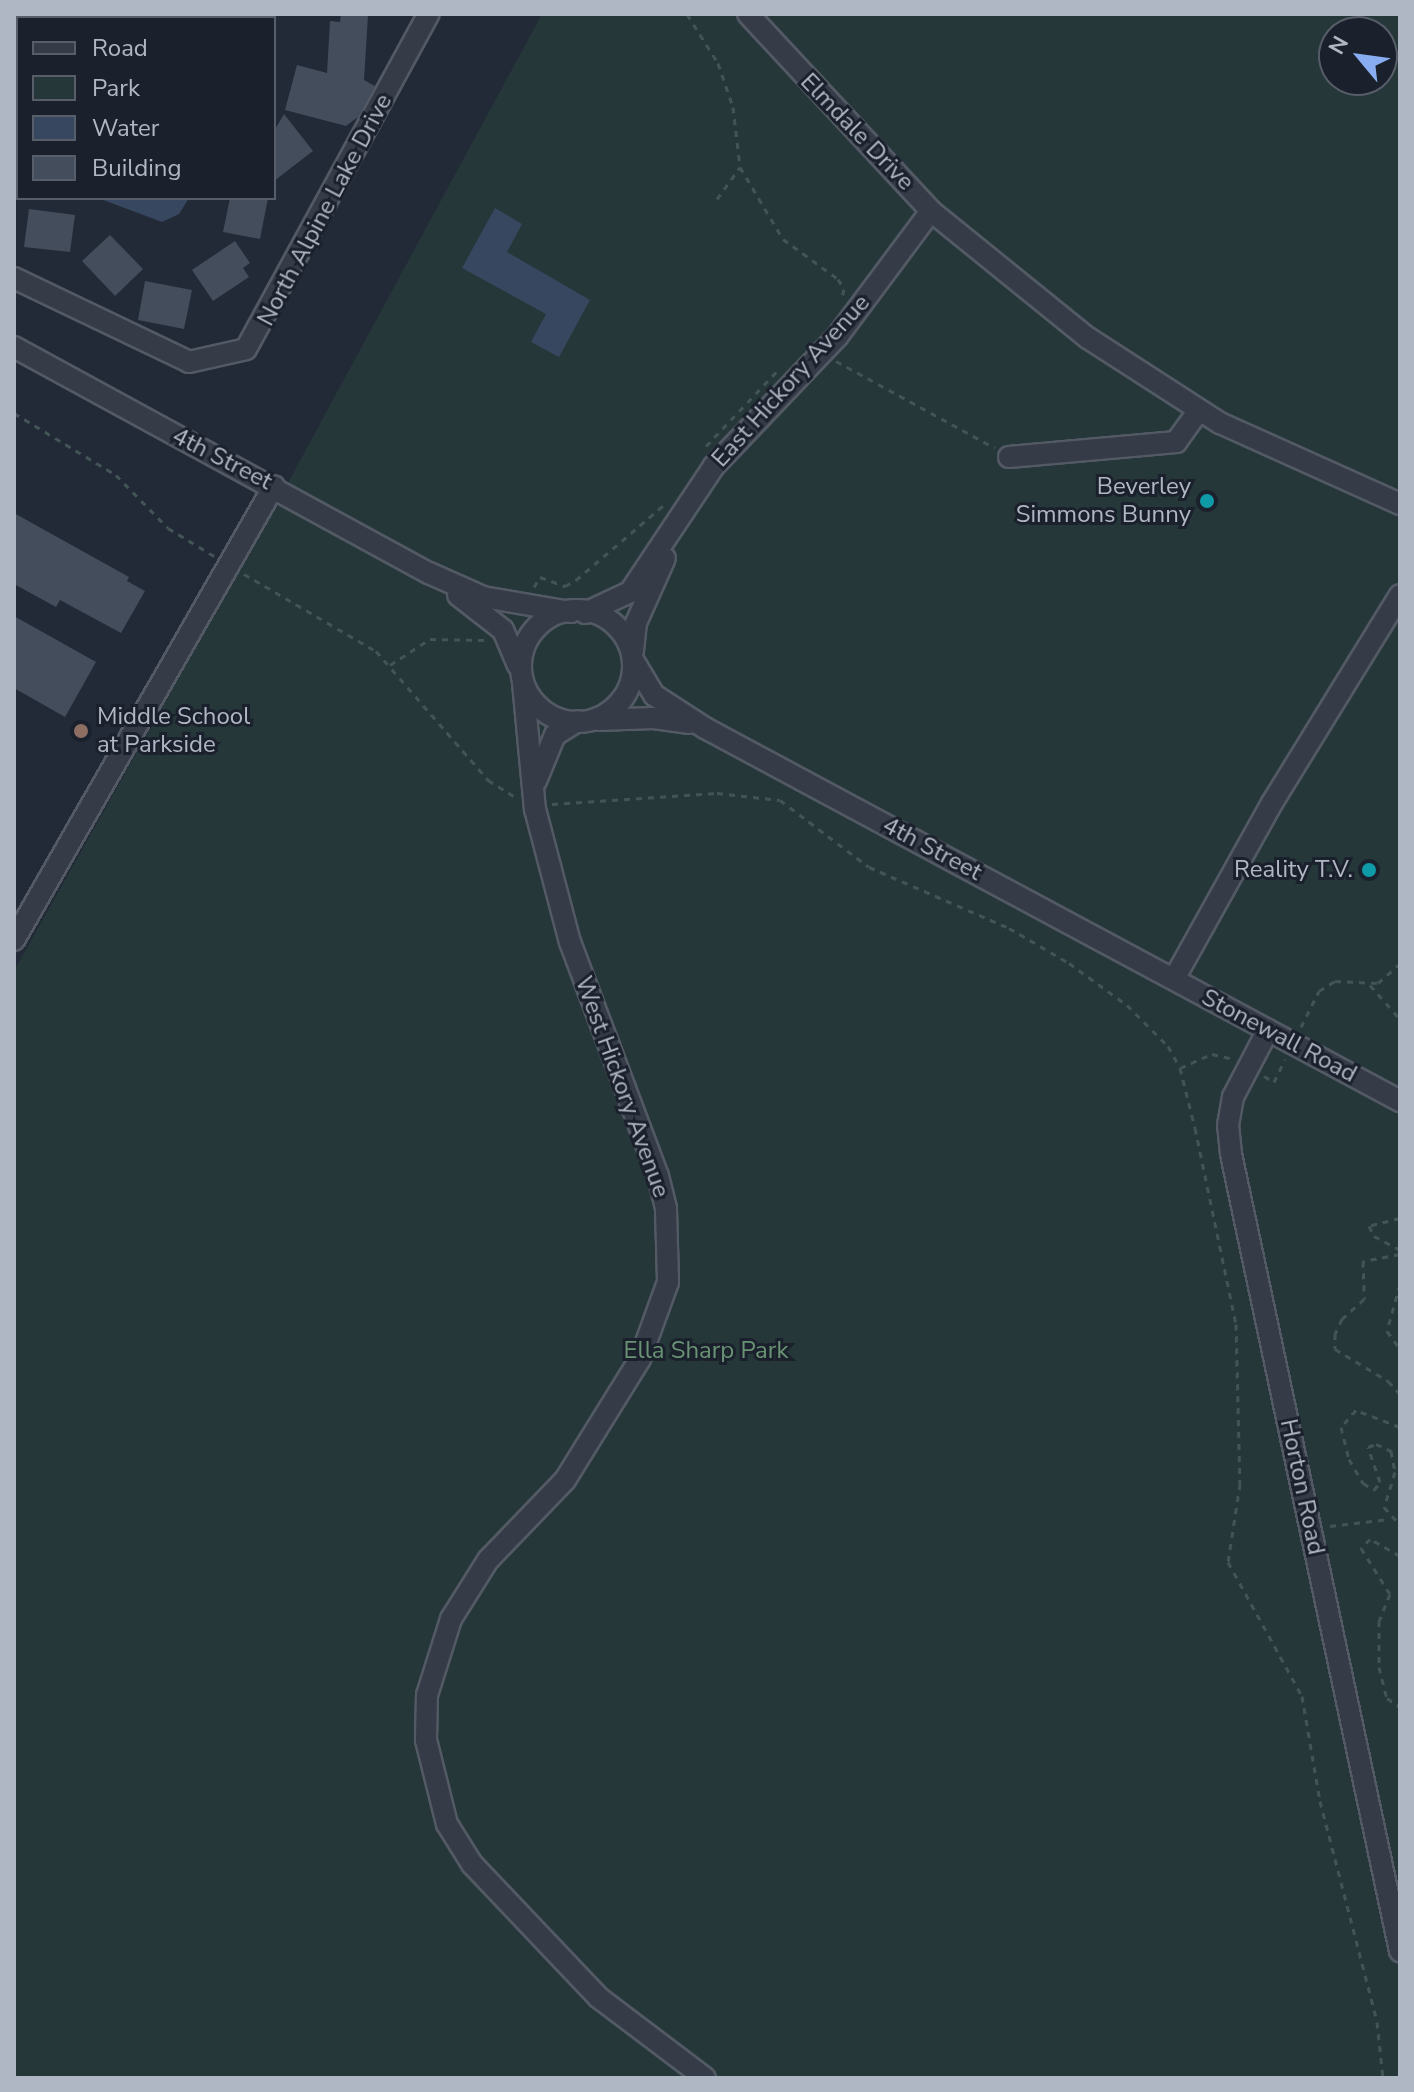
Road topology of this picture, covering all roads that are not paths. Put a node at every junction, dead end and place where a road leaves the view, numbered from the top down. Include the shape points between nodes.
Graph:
1 (429, 14) edge
2 (752, 16) edge
3 (931, 211) junction
4 (14, 278) edge
5 (14, 347) edge
6 (1199, 410) junction
7 (1003, 453) road end
8 (274, 486) junction
9 (1400, 504) edge
10 (684, 516) junction
11 (429, 573) junction
12 (1400, 595) edge
13 (578, 612) junction
14 (633, 656) junction
15 (521, 678) junction
16 (583, 721) junction
17 (705, 728) junction
18 (536, 781) junction
19 (14, 940) edge
20 (1166, 975) junction
21 (1268, 1030) junction
22 (1400, 1101) edge
23 (1400, 1951) edge
24 (705, 2078) edge

1 - 4 street, North Alpine Lake Drive via 246,349 189,362
2 - 3 street, Elmdale Drive
3 - 6 street, Elmdale Drive via 1088,338
3 - 10 street, East Hickory Avenue via 837,337 714,466
5 - 8 street, 4th Street
6 - 7 street via 1176,442
6 - 9 street, Elmdale Drive
8 - 11 street, 4th Street
8 - 19 street
10 - 13 street, East Hickory Avenue via 630,592
10 - 14 street, East Hickory Avenue via 636,623
11 - 13 street, 4th Street via 483,597
11 - 15 street, 4th Street via 503,630
12 - 20 street
13 - 14 street via 615,625
13 - 15 street via 547,619 533,631 521,652
14 - 16 street via 624,697 614,710
14 - 17 street, 4th Street via 654,695
15 - 16 street via 546,712
15 - 18 street, West Hickory Avenue
16 - 17 street, 4th Street via 654,718
16 - 18 street, West Hickory Avenue via 555,735
17 - 20 street, 4th Street
18 - 24 street, West Hickory Avenue via 535,809 570,942 658,1176 666,1209 668,1282 640,1359 565,1480 488,1560 451,1619 427,1695 426,1740 447,1824 472,1864 598,1997
20 - 21 street, Stonewall Road
21 - 22 street, Stonewall Road
21 - 23 street, Horton Road via 1233,1097 1228,1125

